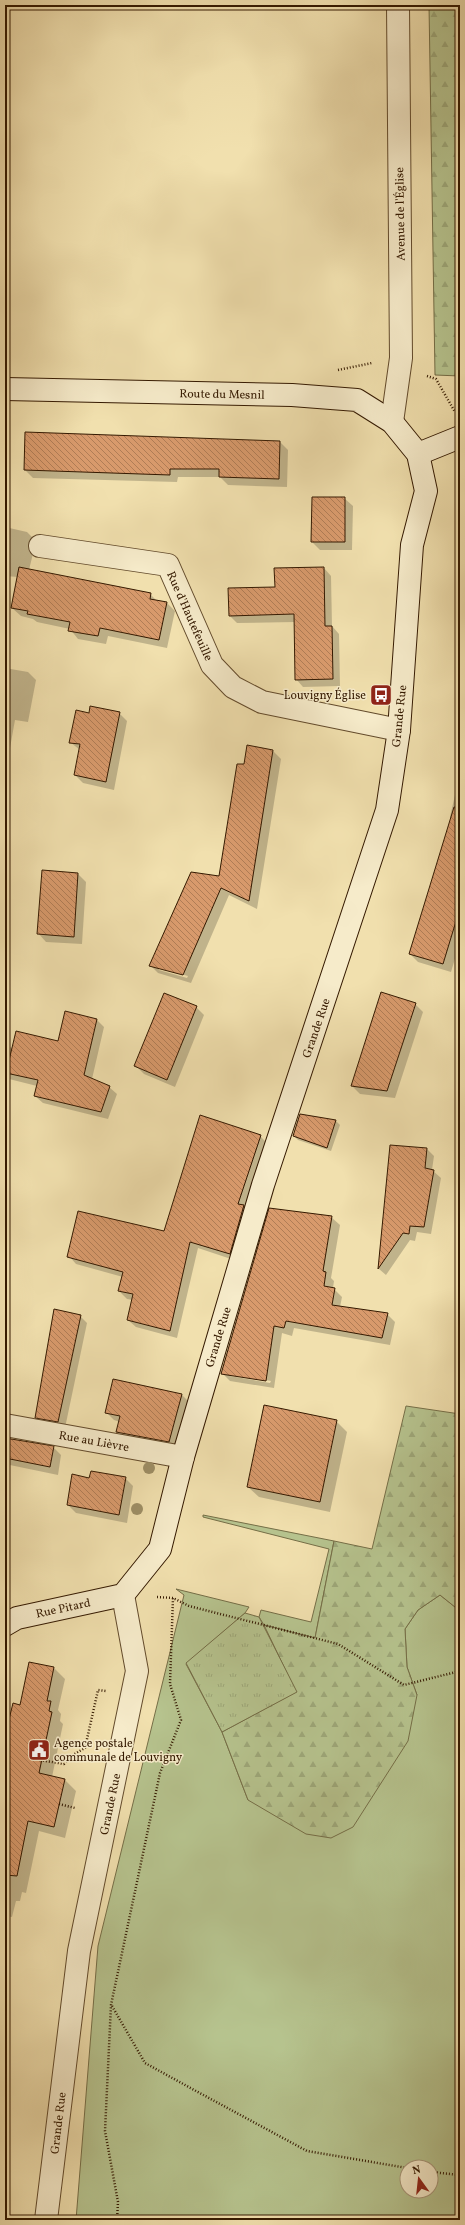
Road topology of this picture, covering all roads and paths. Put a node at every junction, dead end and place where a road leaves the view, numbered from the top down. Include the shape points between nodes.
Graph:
1 (398, 5) edge
2 (5, 389) edge
3 (392, 422) junction
4 (460, 437) edge
5 (418, 454) junction
6 (40, 546) dead end
7 (399, 730) junction
8 (5, 1425) edge
9 (183, 1457) junction
10 (123, 1596) junction
11 (173, 1598) junction
12 (5, 1625) edge
13 (460, 1671) edge
14 (107, 1691) dead end
15 (40, 1760) dead end
16 (59, 1804) dead end
17 (75, 1808) dead end
18 (111, 2005) junction
19 (399, 2167) edge
20 (439, 2173) edge
21 (460, 2175) edge
22 (46, 2220) edge
23 (117, 2220) edge

1 - 3 street, Avenue de l'Église via 401,358
2 - 3 street, Route du Mesnil via 292,395 357,400
3 - 5 street, Route du Mesnil
4 - 5 street
5 - 7 street, Grande Rue via 426,491 412,545
6 - 7 street, Rue d'Hautefeuille via 168,566 212,665 234,687 262,702
7 - 9 street, Grande Rue via 387,810 263,1185
8 - 9 street, Rue au Lièvre
9 - 10 street, Grande Rue via 160,1549
10 - 11 path
10 - 12 street, Rue Pitard via 17,1618
10 - 22 street, Grande Rue via 137,1671 79,1951
11 - 13 path via 189,1606 338,1644 404,1685
11 - 18 path via 170,1684 181,1720 160,1772
14 - 15 path via 98,1690 85,1748 71,1756 64,1764
16 - 17 path
18 - 19 path via 145,2063 307,2151
18 - 23 path via 105,2131 118,2202
20 - 21 path

